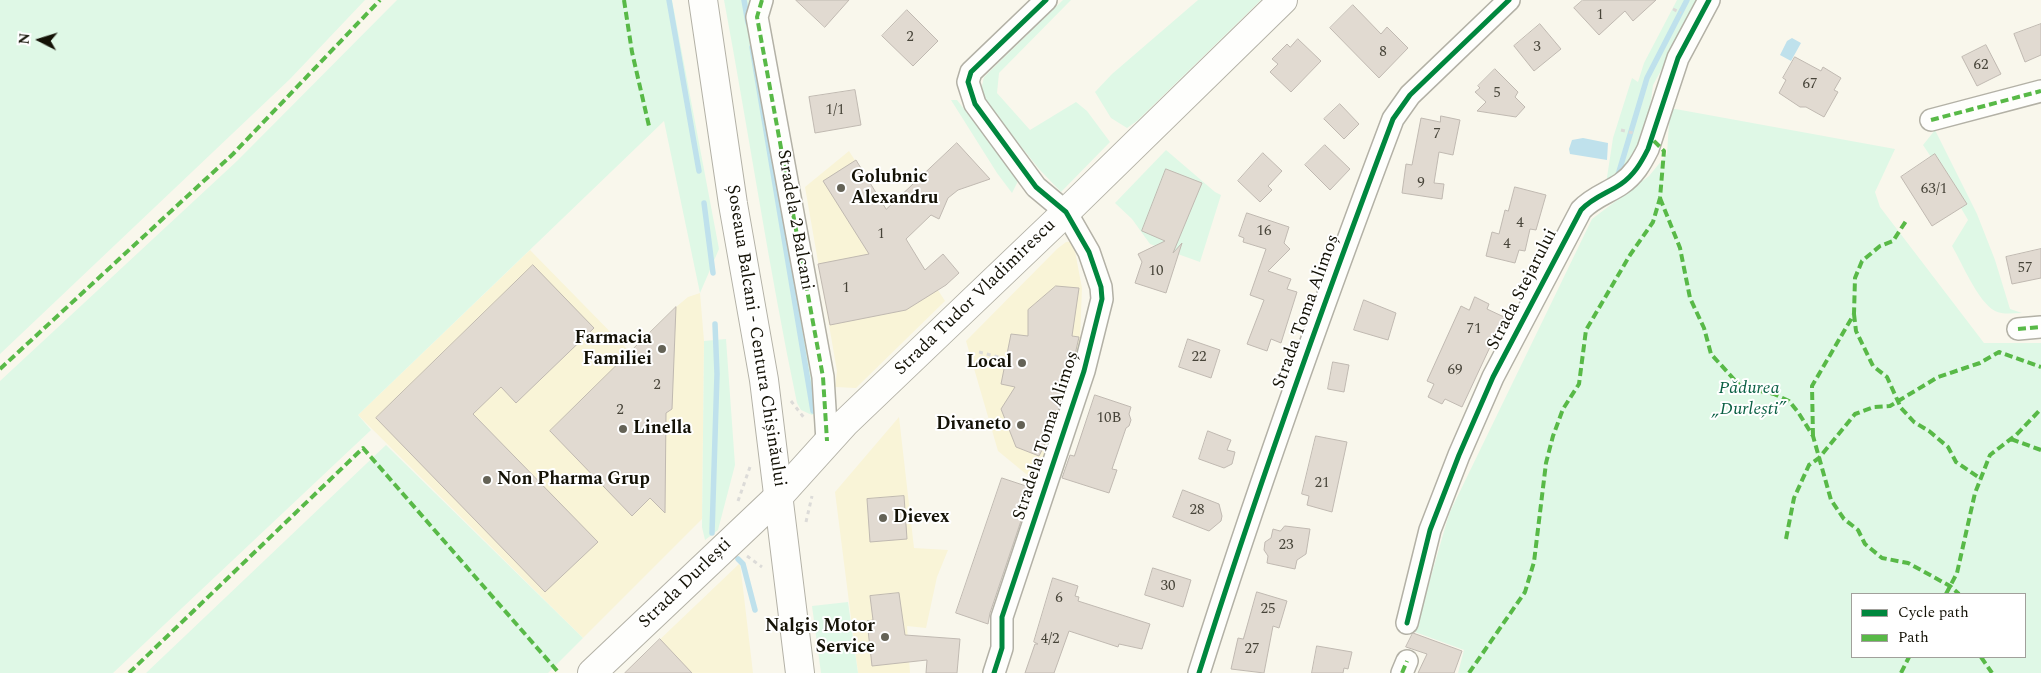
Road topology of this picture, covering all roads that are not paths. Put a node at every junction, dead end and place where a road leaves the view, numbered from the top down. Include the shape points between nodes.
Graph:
1 (703, 0) edge
2 (762, 0) edge
3 (1046, 0) edge
4 (1283, 0) edge
5 (1509, 0) edge
6 (1709, 0) edge
7 (2041, 91) edge
8 (1931, 120) dead end
9 (1066, 212) junction
10 (2041, 327) edge
11 (2018, 330) dead end
12 (828, 442) junction
13 (780, 494) junction
14 (1407, 623) dead end
15 (592, 673) edge
16 (800, 673) edge
17 (994, 673) edge
18 (1199, 673) edge

1 - 13 main road, Șoseaua Balcani - Centura Chișinăului
2 - 12 street, Stradela 2 Balcani via 757,17 822,377
3 - 9 street via 971,72 968,82 976,104 1020,168 1040,192
4 - 9 main road, Strada Tudor Vladimirescu
5 - 18 street, Strada Toma Alimoș via 1410,95 1393,119 1288,404
6 - 14 street, Strada Stejarului via 1678,58 1641,163 1632,176 1589,201 1581,210 1493,377 1458,455 1430,530
7 - 8 street
9 - 12 main road, Strada Tudor Vladimirescu
9 - 17 street, Stradela Toma Alimoș via 1098,275 1102,299 1100,316 1002,617 1002,648
10 - 11 street
12 - 13 main road, Strada Tudor Vladimirescu
13 - 15 main road, Strada Durlești
13 - 16 main road, Șoseaua Balcani - Centura Chișinăului

